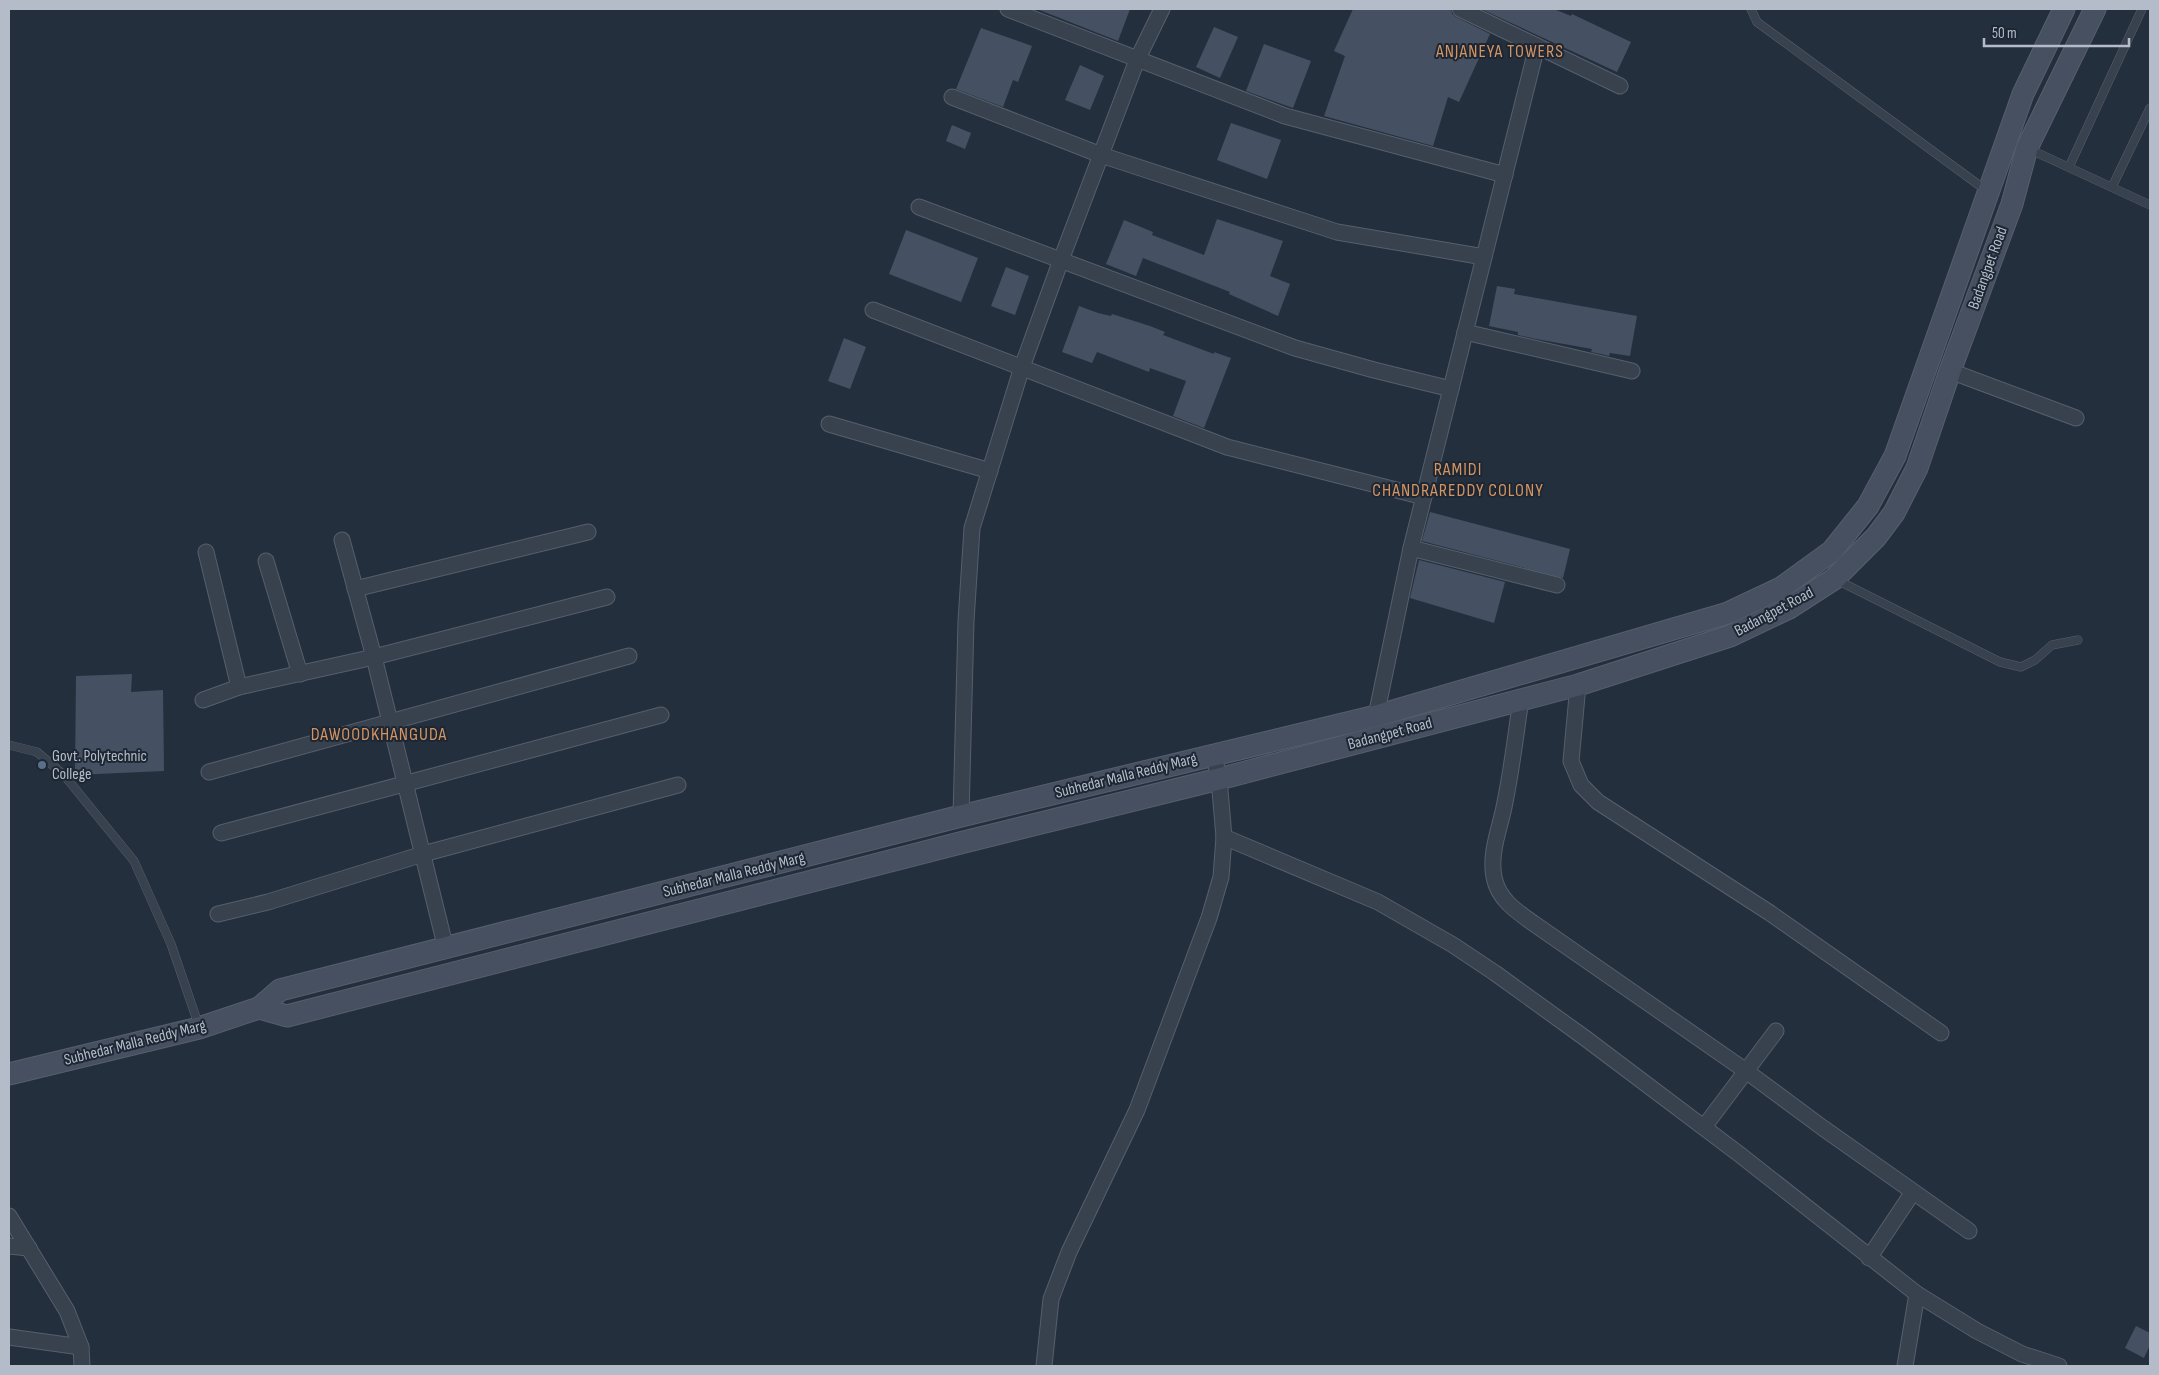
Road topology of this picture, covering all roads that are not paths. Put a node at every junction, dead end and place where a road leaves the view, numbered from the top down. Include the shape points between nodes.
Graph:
1 (1008, 9) edge
2 (1162, 9) edge
3 (1460, 9) edge
4 (1751, 9) edge
5 (2064, 9) edge
6 (2095, 9) edge
7 (2142, 9) edge
8 (1537, 46) junction
9 (1137, 60) junction
10 (1620, 86) dead end
11 (952, 97) dead end
12 (2150, 108) edge
13 (2027, 148) junction
14 (1100, 155) junction
15 (2069, 167) junction
16 (1505, 175) junction
17 (2112, 186) junction
18 (1988, 192) junction
19 (2150, 205) edge
20 (918, 207) dead end
21 (1484, 257) junction
22 (1061, 260) junction
23 (873, 310) dead end
24 (1465, 332) junction
25 (1022, 367) junction
26 (1632, 371) dead end
27 (1950, 371) junction
28 (1451, 389) junction
29 (2076, 418) dead end
30 (829, 424) dead end
31 (990, 471) junction
32 (1424, 497) junction
33 (588, 532) dead end
34 (342, 540) dead end
35 (1411, 548) junction
36 (206, 552) dead end
37 (266, 560) dead end
38 (1834, 578) junction
39 (1557, 585) dead end
40 (355, 589) junction
41 (607, 597) dead end
42 (2078, 640) dead end
43 (629, 656) dead end
44 (374, 657) junction
45 (300, 674) junction
46 (1578, 685) junction
47 (239, 687) junction
48 (1521, 699) junction
49 (203, 700) dead end
50 (662, 715) dead end
51 (1376, 716) junction
52 (389, 721) junction
53 (9, 745) edge
54 (1214, 755) junction
55 (209, 772) dead end
56 (1219, 779) junction
57 (405, 784) junction
58 (678, 785) dead end
59 (961, 816) junction
60 (220, 834) dead end
61 (1224, 836) junction
62 (423, 854) junction
63 (218, 914) dead end
64 (446, 949) junction
65 (259, 1008) junction
66 (200, 1028) junction
67 (1776, 1032) dead end
68 (1941, 1033) dead end
69 (1746, 1072) junction
70 (9, 1074) edge
71 (1704, 1127) junction
72 (1913, 1192) junction
73 (9, 1216) edge
74 (1969, 1230) dead end
75 (9, 1246) edge
76 (29, 1248) junction
77 (1869, 1258) junction
78 (1917, 1294) junction
79 (9, 1337) edge
80 (81, 1347) junction
81 (82, 1366) edge
82 (1044, 1366) edge
83 (1904, 1366) edge
84 (2059, 1366) edge

1 - 9 street
2 - 9 street
3 - 8 street
4 - 18 lane via 1757,22
5 - 18 main road, Badangpet Road via 2023,94
6 - 13 main road, Badangpet Road
7 - 15 lane
8 - 10 street
8 - 16 street
9 - 14 street
9 - 16 street via 1285,116
11 - 14 street
12 - 17 lane
13 - 15 lane
13 - 27 main road, Badangpet Road via 2012,204
14 - 21 street via 1337,232
14 - 22 street
15 - 17 lane
16 - 21 street
17 - 19 lane
18 - 51 main road, Badangpet Road via 1895,456 1868,506 1832,551 1781,588 1728,613
20 - 22 street
21 - 24 street
22 - 25 street
22 - 28 street via 1295,348
23 - 25 street
24 - 26 street
24 - 28 street
25 - 31 street
25 - 32 street via 1227,446
27 - 29 street
27 - 38 main road, Badangpet Road via 1918,468 1894,513 1876,537
28 - 32 street
30 - 31 street
31 - 59 street via 972,528
32 - 35 street
33 - 40 street
34 - 40 street
35 - 39 street
35 - 51 street
36 - 47 street
37 - 45 street
38 - 42 lane via 2000,662 2021,667 2052,645
38 - 46 main road, Badangpet Road via 1789,608 1730,636
40 - 44 street
41 - 44 street
43 - 52 street
44 - 45 street
44 - 52 street
45 - 47 street
46 - 48 main road, Badangpet Road
46 - 68 street via 1571,761 1581,785 1598,802 1770,913
47 - 49 street
48 - 56 main road, Badangpet Road
48 - 69 street via 1506,801 1494,850 1494,878 1502,897 1526,918
50 - 57 street
51 - 54 main road, Badangpet Road
52 - 55 street
52 - 57 street
53 - 66 lane via 37,752 64,775 134,861 171,944
54 - 56 street
54 - 59 main road, Subhedar Malla Reddy Marg
56 - 61 street
56 - 65 main road, Subhedar Malla Reddy Marg via 287,1016
57 - 60 street
57 - 62 street
58 - 62 street
59 - 64 main road, Subhedar Malla Reddy Marg
61 - 71 street via 1378,902 1453,945 1586,1038
61 - 82 street via 1222,877 1209,918 1136,1110 1069,1252 1051,1299
62 - 63 street via 268,902
62 - 64 street
64 - 65 main road, Subhedar Malla Reddy Marg via 280,990
65 - 66 main road, Subhedar Malla Reddy Marg
66 - 70 main road, Subhedar Malla Reddy Marg
67 - 69 street
69 - 71 street
69 - 72 street
71 - 77 street
72 - 74 street
72 - 77 street
73 - 76 street
75 - 76 street
76 - 80 street via 67,1311
77 - 78 street
78 - 83 street
78 - 84 street via 2022,1354
79 - 80 street
80 - 81 street

